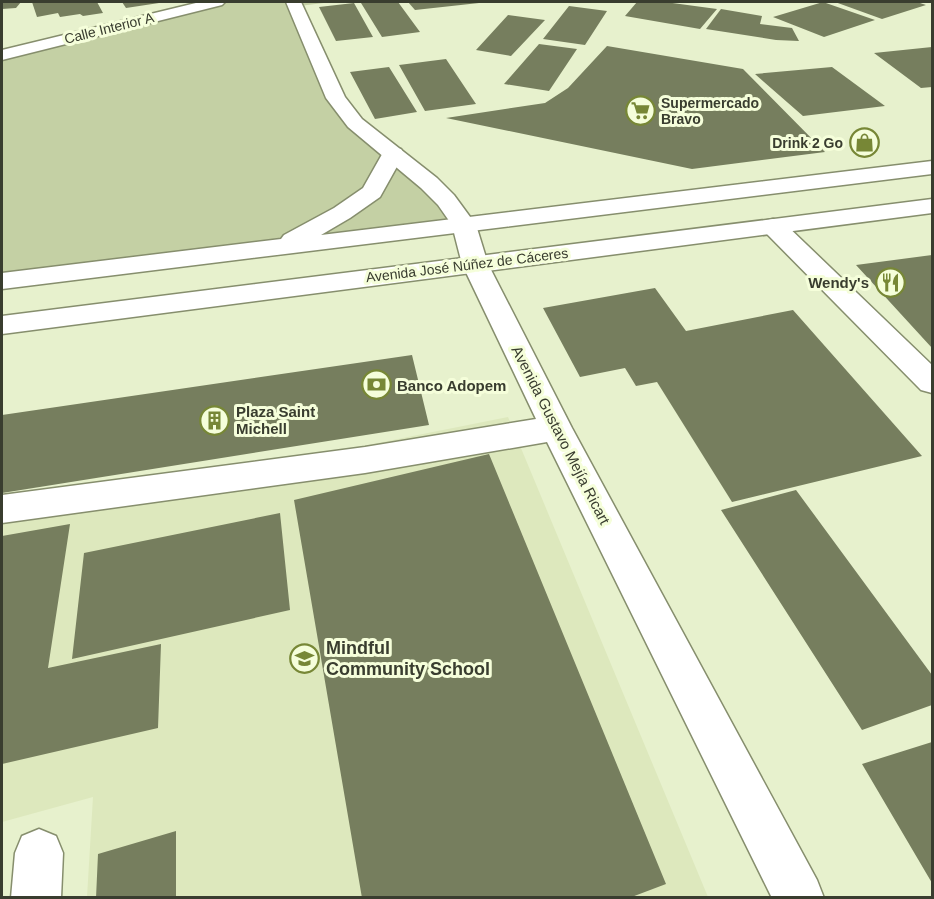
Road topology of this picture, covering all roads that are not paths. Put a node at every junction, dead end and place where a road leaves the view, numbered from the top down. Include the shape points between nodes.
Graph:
1 (217, 2) edge
2 (293, 2) edge
3 (2, 55) edge
4 (393, 154) junction
5 (933, 168) edge
6 (933, 206) edge
7 (464, 225) junction
8 (773, 226) junction
9 (278, 248) junction
10 (475, 264) junction
11 (2, 281) edge
12 (2, 325) edge
13 (933, 382) edge
14 (556, 428) junction
15 (2, 509) edge
16 (799, 897) edge

1 - 3 main road, Calle Interior A
2 - 4 main road, Avenida Gustavo Mejía Ricart via 336,98 355,123
4 - 7 main road, Avenida Gustavo Mejía Ricart via 446,200
4 - 9 main road via 372,192
5 - 7 main road
6 - 8 main road, Avenida José Núñez de Cáceres
7 - 9 main road
7 - 10 main road, Avenida Gustavo Mejía Ricart
8 - 10 main road, Avenida José Núñez de Cáceres
8 - 13 main road
9 - 11 main road
10 - 12 main road, Avenida José Núñez de Cáceres
10 - 14 main road, Avenida Gustavo Mejía Ricart
14 - 15 main road via 365,460
14 - 16 main road, Avenida Gustavo Mejía Ricart

